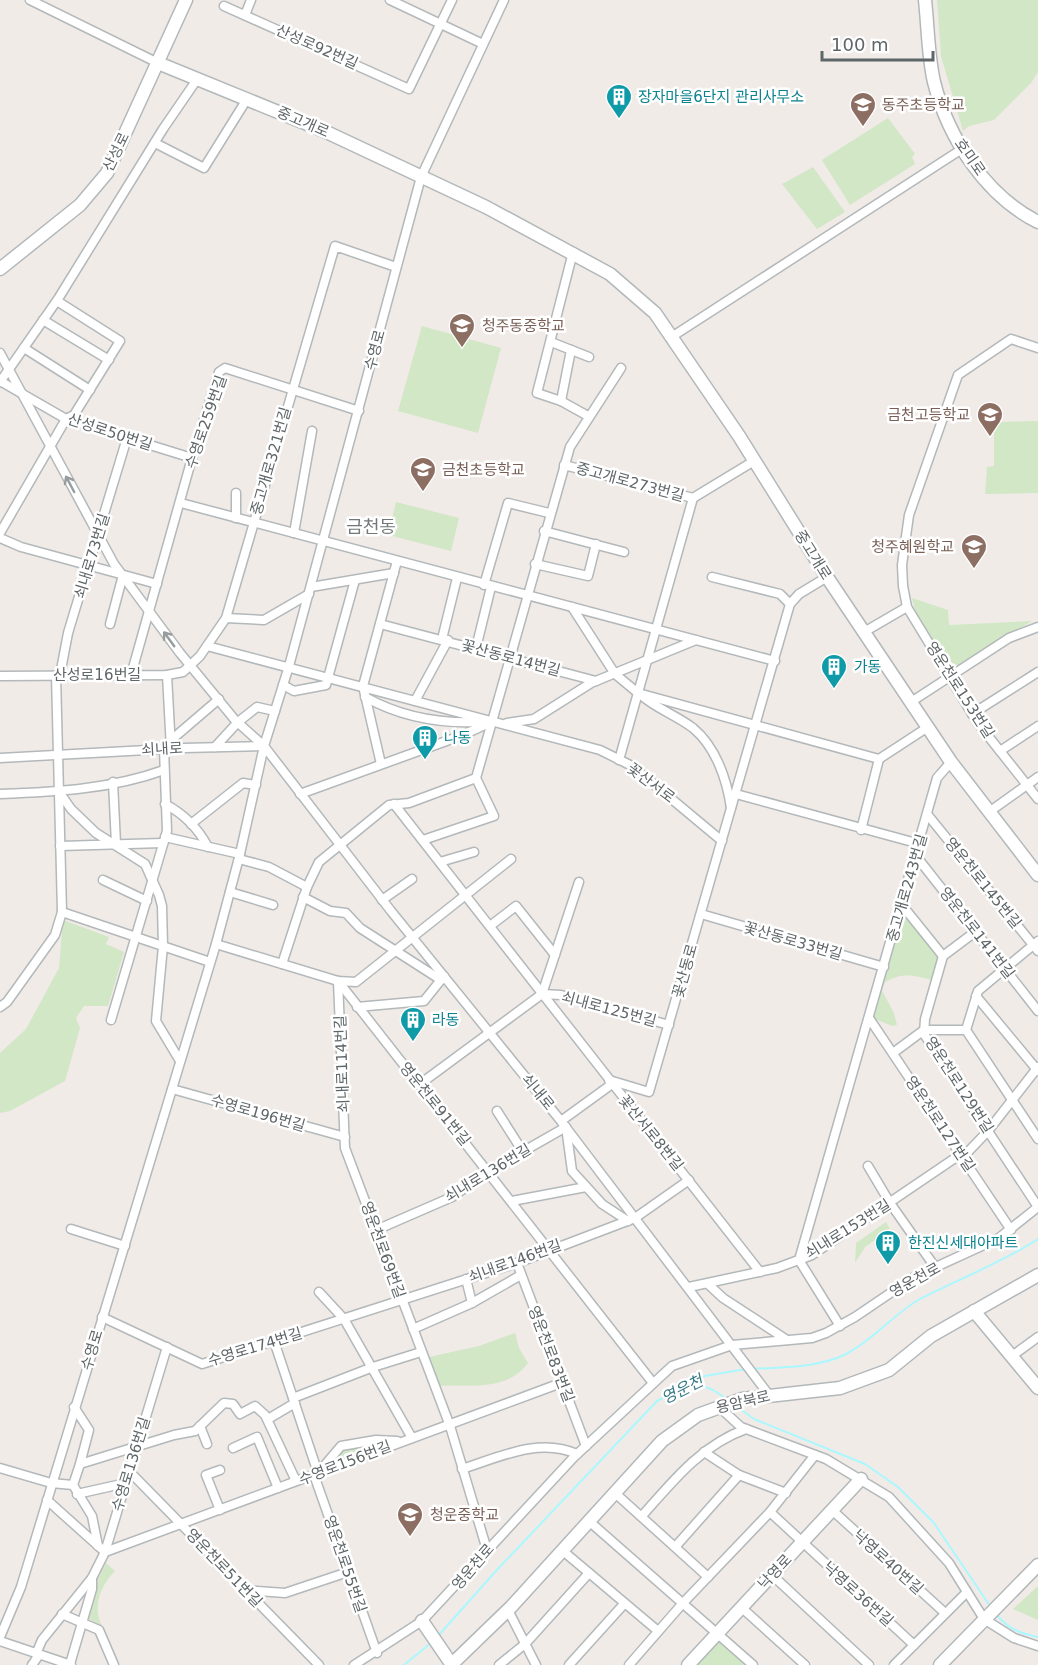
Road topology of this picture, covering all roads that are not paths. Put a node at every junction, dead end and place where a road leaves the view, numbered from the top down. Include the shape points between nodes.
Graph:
1 (30, 0) edge
2 (186, 0) edge
3 (251, 0) edge
4 (390, 0) edge
5 (452, 0) edge
6 (504, 0) edge
7 (925, 0) edge
8 (224, 6) dead end
9 (245, 15) junction
10 (441, 24) junction
11 (483, 44) junction
12 (158, 63) junction
13 (198, 78) junction
14 (247, 99) junction
15 (155, 143) junction
16 (962, 149) junction
17 (421, 177) junction
18 (1038, 222) edge
19 (573, 252) junction
20 (396, 267) junction
21 (0, 269) edge
22 (57, 301) junction
23 (43, 320) junction
24 (673, 336) junction
25 (551, 342) junction
26 (24, 348) junction
27 (1038, 348) edge
28 (571, 350) junction
29 (0, 353) edge
30 (589, 357) dead end
31 (109, 360) junction
32 (621, 368) dead end
33 (9, 370) junction
34 (0, 381) edge
35 (90, 390) junction
36 (290, 391) junction
37 (19, 392) junction
38 (561, 401) junction
39 (358, 411) junction
40 (588, 416) junction
41 (66, 418) junction
42 (312, 431) dead end
43 (127, 438) junction
44 (50, 446) junction
45 (192, 458) junction
46 (754, 461) junction
47 (564, 465) junction
48 (236, 493) dead end
49 (693, 498) junction
50 (181, 503) junction
51 (549, 513) junction
52 (236, 518) junction
53 (253, 523) junction
54 (544, 531) junction
55 (0, 533) edge
56 (294, 533) junction
57 (99, 535) junction
58 (0, 538) edge
59 (323, 541) junction
60 (596, 544) junction
61 (624, 552) dead end
62 (397, 561) junction
63 (535, 564) junction
64 (89, 566) junction
65 (394, 573) junction
66 (123, 575) junction
67 (712, 577) dead end
68 (827, 577) junction
69 (457, 578) junction
70 (355, 580) junction
71 (157, 584) junction
72 (487, 586) junction
73 (310, 590) junction
74 (526, 595) junction
75 (790, 603) junction
76 (572, 607) junction
77 (907, 607) junction
78 (149, 612) junction
79 (226, 618) junction
80 (110, 624) dead end
81 (380, 624) junction
82 (1038, 627) edge
83 (657, 629) junction
84 (864, 632) junction
85 (445, 640) junction
86 (697, 640) junction
87 (207, 646) junction
88 (476, 648) junction
89 (509, 658) junction
90 (775, 660) junction
91 (648, 662) junction
92 (190, 665) junction
93 (289, 666) junction
94 (1038, 672) edge
95 (615, 674) junction
96 (58, 675) junction
97 (131, 675) junction
98 (167, 675) junction
99 (0, 676) edge
100 (950, 676) junction
101 (330, 677) junction
102 (596, 681) junction
103 (283, 685) junction
104 (363, 686) junction
105 (639, 693) junction
106 (365, 697) junction
107 (219, 699) junction
108 (415, 701) junction
109 (911, 702) junction
110 (556, 705) joint
111 (275, 711) junction
112 (972, 714) junction
113 (238, 722) junction
114 (491, 722) junction
115 (501, 724) junction
116 (756, 725) junction
117 (1038, 726) edge
118 (928, 727) junction
119 (168, 746) junction
120 (264, 746) junction
121 (215, 747) junction
122 (1000, 751) junction
123 (58, 755) junction
124 (0, 758) edge
125 (879, 759) junction
126 (619, 760) junction
127 (951, 762) junction
128 (381, 764) junction
129 (164, 770) junction
130 (1038, 777) edge
131 (476, 778) junction
132 (113, 782) junction
133 (256, 785) junction
134 (1027, 785) junction
135 (59, 792) junction
136 (0, 794) edge
137 (300, 794) junction
138 (736, 794) junction
139 (1038, 799) edge
140 (165, 804) junction
141 (394, 804) junction
142 (731, 811) junction
143 (989, 813) junction
144 (927, 814) junction
145 (191, 824) junction
146 (861, 830) junction
147 (164, 840) junction
148 (423, 840) junction
149 (722, 841) junction
150 (116, 844) junction
151 (339, 844) junction
152 (920, 844) junction
153 (60, 846) junction
154 (208, 847) junction
155 (474, 852) dead end
156 (916, 856) junction
157 (240, 857) junction
158 (511, 860) dead end
159 (440, 862) junction
160 (1038, 875) edge
161 (412, 879) dead end
162 (104, 880) dead end
163 (153, 881) junction
164 (579, 882) dead end
165 (307, 887) junction
166 (230, 892) junction
167 (467, 896) junction
168 (303, 897) junction
169 (382, 900) junction
170 (147, 902) junction
171 (273, 905) dead end
172 (902, 905) junction
173 (62, 912) junction
174 (701, 914) junction
175 (490, 926) junction
176 (975, 932) junction
177 (136, 937) junction
178 (414, 939) junction
179 (216, 944) junction
180 (163, 946) junction
181 (1036, 946) edge
182 (397, 952) junction
183 (555, 955) junction
184 (943, 956) junction
185 (210, 962) junction
186 (282, 964) junction
187 (885, 967) junction
188 (1004, 968) junction
189 (442, 978) junction
190 (338, 981) junction
191 (542, 993) junction
192 (976, 996) junction
193 (0, 1007) edge
194 (357, 1007) junction
195 (1038, 1011) edge
196 (869, 1018) junction
197 (111, 1020) dead end
198 (669, 1025) junction
199 (924, 1030) junction
200 (966, 1030) junction
201 (489, 1031) junction
202 (893, 1053) junction
203 (180, 1061) junction
204 (1038, 1069) edge
205 (610, 1082) junction
206 (420, 1084) junction
207 (172, 1089) junction
208 (1012, 1100) junction
209 (497, 1112) dead end
210 (563, 1124) junction
211 (988, 1131) junction
212 (345, 1137) junction
213 (1038, 1139) edge
214 (345, 1148) joint
215 (523, 1152) junction
216 (962, 1155) junction
217 (868, 1166) dead end
218 (489, 1171) junction
219 (689, 1180) junction
220 (586, 1186) junction
221 (512, 1201) junction
222 (890, 1203) junction
223 (1038, 1208) edge
224 (632, 1219) junction
225 (71, 1229) dead end
226 (376, 1230) junction
227 (1011, 1230) junction
228 (125, 1246) junction
229 (550, 1249) junction
230 (799, 1260) junction
231 (517, 1263) junction
232 (935, 1268) junction
233 (760, 1272) junction
234 (521, 1275) junction
235 (1038, 1275) edge
236 (465, 1280) junction
237 (708, 1284) junction
238 (689, 1287) junction
239 (319, 1292) dead end
240 (402, 1300) junction
241 (472, 1303) junction
242 (974, 1311) junction
243 (102, 1317) junction
244 (344, 1319) junction
245 (840, 1326) junction
246 (413, 1329) junction
247 (1038, 1337) edge
248 (787, 1340) junction
249 (274, 1341) junction
250 (167, 1347) junction
251 (734, 1347) junction
252 (422, 1352) junction
253 (1012, 1356) junction
254 (373, 1367) junction
255 (561, 1383) junction
256 (653, 1383) junction
257 (1038, 1388) edge
258 (769, 1395) junction
259 (294, 1400) junction
260 (718, 1406) junction
261 (74, 1407) junction
262 (268, 1419) junction
263 (449, 1424) junction
264 (200, 1426) junction
265 (746, 1430) junction
266 (412, 1438) junction
267 (403, 1441) junction
268 (207, 1444) dead end
269 (586, 1446) junction
270 (136, 1448) junction
271 (233, 1448) dead end
272 (704, 1452) junction
273 (577, 1454) junction
274 (815, 1455) junction
275 (80, 1464) junction
276 (0, 1468) edge
277 (462, 1469) junction
278 (220, 1470) dead end
279 (129, 1471) junction
280 (316, 1474) junction
281 (739, 1475) junction
282 (861, 1479) junction
283 (296, 1481) junction
284 (51, 1483) junction
285 (126, 1483) junction
286 (278, 1488) junction
287 (75, 1490) junction
288 (615, 1493) junction
289 (786, 1493) junction
290 (47, 1500) junction
291 (220, 1510) junction
292 (832, 1510) junction
293 (770, 1512) junction
294 (642, 1516) junction
295 (590, 1522) junction
296 (183, 1524) junction
297 (802, 1543) junction
298 (676, 1546) junction
299 (101, 1549) junction
300 (487, 1550) junction
301 (563, 1551) junction
302 (1038, 1565) edge
303 (348, 1572) junction
304 (589, 1573) junction
305 (772, 1575) junction
306 (708, 1577) junction
307 (92, 1578) junction
308 (245, 1590) junction
309 (967, 1592) junction
310 (683, 1603) junction
311 (624, 1604) junction
312 (742, 1608) junction
313 (508, 1610) junction
314 (945, 1613) junction
315 (62, 1614) junction
316 (987, 1616) junction
317 (84, 1621) junction
318 (422, 1621) junction
319 (658, 1631) junction
320 (718, 1633) junction
321 (0, 1639) edge
322 (525, 1644) junction
323 (1038, 1646) edge
324 (911, 1647) junction
325 (377, 1653) junction
326 (37, 1654) junction
327 (32, 1665) edge
328 (71, 1665) edge
329 (114, 1665) edge
330 (319, 1665) edge
331 (354, 1665) edge
332 (451, 1665) edge
333 (499, 1665) edge
334 (536, 1665) edge
335 (569, 1665) edge
336 (629, 1665) edge
337 (688, 1665) edge
338 (753, 1665) edge
339 (805, 1665) edge
340 (869, 1665) edge
341 (894, 1665) edge
342 (940, 1665) edge

1 - 12 street, 중고개로
2 - 12 street, 산성로
3 - 9 street
4 - 10 street
5 - 10 street
6 - 11 street, 수영로
7 - 16 street, 호미로 via 933,80 944,115
8 - 9 street, 산성로92번길
9 - 10 street, 산성로92번길 via 409,89
10 - 11 street
11 - 17 street, 수영로
12 - 13 street, 중고개로
12 - 21 street, 산성로 via 107,173 80,205
13 - 14 street, 중고개로
13 - 15 street
14 - 15 street via 204,168
14 - 17 street, 중고개로
15 - 22 street
16 - 18 street, 호미로 via 999,194
16 - 24 street
17 - 19 street, 중고개로
17 - 20 street, 수영로
19 - 24 street, 중고개로 via 610,274 655,313
19 - 25 street
20 - 36 street, 중고개로321번길 via 335,246
20 - 39 street, 수영로
22 - 23 street
22 - 31 street via 120,341
23 - 26 street
23 - 31 street
24 - 46 street, 중고개로
25 - 28 street
25 - 38 street via 537,393
26 - 33 street
26 - 35 street
27 - 77 street via 1011,339 958,375 909,515 902,565
28 - 30 street
28 - 38 street
29 - 33 street
31 - 35 street
32 - 40 street
33 - 34 street
33 - 37 street
34 - 37 street, 산성로50번길
35 - 41 street via 75,415
36 - 39 street, 수영로259번길
36 - 45 street, 수영로259번길 via 225,368 219,372
36 - 53 street, 중고개로321번길
37 - 41 street, 산성로50번길
37 - 44 street
38 - 40 street
39 - 59 street, 수영로
40 - 47 street
41 - 43 street, 산성로50번길
41 - 44 street
42 - 56 street
43 - 45 street, 산성로50번길
43 - 57 street, 쇠내로73번길
44 - 55 street
57 -> 44 street
45 - 50 street, 수영로259번길
46 - 49 street, 중고개로273번길
46 - 68 street, 중고개로
47 - 49 street, 중고개로273번길
47 - 51 street, 중고개로273번길
48 - 52 street
49 - 83 street
50 - 52 street
50 - 71 street, 수영로259번길
51 - 54 street, 중고개로273번길
51 - 72 street via 508,503
52 - 53 street
53 - 56 street
53 - 79 street, 중고개로321번길
54 - 60 street
54 - 63 street, 중고개로273번길
56 - 59 street
57 - 64 street, 쇠내로73번길
57 - 66 street
58 - 64 street
59 - 62 street
59 - 73 street, 수영로
60 - 61 street
60 - 63 street via 588,576
62 - 65 street
62 - 69 street
63 - 74 street, 중고개로273번길
64 - 66 street
64 - 96 street, 쇠내로73번길
65 - 70 street
65 - 81 street
66 - 71 street
66 - 78 street
66 - 80 street
67 - 75 street via 780,594
68 - 75 street
68 - 84 street, 중고개로
69 - 72 street
69 - 85 street
70 - 73 street
70 - 101 street
71 - 78 street, 수영로259번길
72 - 74 street
72 - 88 street
73 - 79 street via 264,620
73 - 93 street, 수영로
74 - 76 street
74 - 89 street, 중고개로273번길
75 - 90 street, 꽃산동로
76 - 83 street
76 - 95 street
77 - 84 street
77 - 100 street, 영운천로153번길
92 -> 78 street
78 - 97 street, 수영로259번길
79 - 87 street, 중고개로321번길
81 - 85 street, 꽃산동로14번길
81 - 104 street
82 - 100 street via 1009,638
83 - 86 street
83 - 91 street
84 - 109 street, 중고개로
85 - 88 street, 꽃산동로14번길
85 - 108 street
86 - 90 street
86 - 91 street
87 - 92 street, 중고개로321번길
87 - 93 street, 꽃산서로
88 - 89 street, 꽃산동로14번길
89 - 102 street, 꽃산동로14번길
89 - 114 street, 중고개로273번길
90 - 116 street, 꽃산동로
91 - 95 street
91 - 105 street
92 - 98 street, 산성로16번길 via 183,672
92 - 107 street
93 - 101 street, 꽃산서로
93 - 103 street, 수영로
94 - 112 street
95 - 102 street
95 - 105 street
96 - 97 street, 산성로16번길
96 - 99 street, 산성로16번길
96 - 123 street, 쇠내로73번길
97 - 98 street, 산성로16번길
98 - 119 street
100 - 109 street
100 - 112 street, 영운천로153번길
101 - 103 street via 326,685 294,691
101 - 104 street, 꽃산서로
102 - 110 street, 꽃산동로14번길
103 - 111 street, 수영로
104 - 106 street
104 - 108 street, 꽃산서로
105 - 116 street
105 - 126 street
105 - 142 street via 704,740 722,774
106 - 114 street via 392,711 422,718
106 - 128 street
107 - 113 street
107 - 119 street
108 - 114 street, 꽃산서로
109 - 118 street, 중고개로
110 - 115 street, 꽃산서로 via 534,719
111 - 113 street via 257,707
111 - 120 street, 수영로
112 - 122 street, 영운천로153번길
113 - 120 street
113 - 121 street
114 - 115 street, 꽃산서로
114 - 128 street
114 - 131 street, 중고개로273번길
115 - 126 street, 꽃산서로 via 600,750
116 - 125 street
116 - 138 street, 꽃산동로
117 - 122 street
118 - 125 street
118 - 127 street, 중고개로
119 - 121 street, 쇠내로
119 - 123 street, 쇠내로
119 - 129 street
120 - 121 street, 쇠내로
120 - 133 street, 수영로
120 - 137 street, 쇠내로
122 - 134 street, 영운천로153번길
123 - 124 street, 쇠내로
123 - 135 street, 쇠내로73번길
125 - 146 street
126 - 149 street, 꽃산서로 via 632,766
127 - 143 street, 중고개로
127 - 144 street, 중고개로243번길 via 937,778
128 - 137 street
129 - 132 street via 141,779
129 - 140 street
130 - 134 street
131 - 141 street
131 - 148 street via 494,816
132 - 135 street
132 - 150 street
133 - 145 street via 243,783
133 - 157 street, 수영로
134 - 139 street, 영운천로153번길
134 - 143 street
135 - 136 street
135 - 150 street via 96,833
135 - 153 street, 쇠내로73번길
137 - 151 street, 쇠내로
138 - 142 street, 꽃산동로
138 - 146 street
140 - 145 street
140 - 147 street
141 - 148 street, 꽃산서로8번길
141 - 151 street
142 - 149 street, 꽃산동로
143 - 160 street, 중고개로
144 - 152 street, 중고개로243번길
144 - 181 street, 영운천로145번길
145 - 154 street
146 - 152 street
147 - 150 street
147 - 154 street
147 - 163 street
148 - 159 street, 꽃산서로8번길
149 - 174 street, 꽃산동로
150 - 153 street
150 - 163 street via 145,864
151 - 165 street via 319,861
151 - 169 street, 쇠내로
152 - 156 street, 중고개로243번길
153 - 173 street, 쇠내로73번길
154 - 157 street
155 - 159 street
156 - 172 street, 중고개로243번길
156 - 176 street, 영운천로141번길
157 - 165 street
157 - 166 street, 수영로
158 - 167 street
159 - 167 street, 꽃산서로8번길
161 - 169 street
162 - 170 street
163 - 170 street
163 - 180 street via 162,906
164 - 183 street
165 - 168 street
166 - 171 street
166 - 179 street, 수영로
167 - 175 street, 꽃산서로8번길
167 - 178 street
168 - 182 street via 330,911 346,913 360,928
168 - 186 street
169 - 178 street, 쇠내로
170 - 177 street
172 - 184 street
172 - 187 street, 중고개로243번길
173 - 177 street
173 - 193 street via 55,935
174 - 187 street, 꽃산동로33번길
174 - 198 street, 꽃산동로
175 - 183 street via 516,906
175 - 191 street, 꽃산서로8번길
176 - 184 street
176 - 188 street, 영운천로141번길
177 - 180 street
177 - 197 street
178 - 182 street
178 - 189 street, 쇠내로
179 - 185 street, 수영로
179 - 186 street
180 - 185 street
180 - 203 street via 156,1021
181 - 188 street
182 - 189 street
182 - 190 street via 356,982
183 - 191 street
184 - 199 street, 영운천로129번길
185 - 203 street, 수영로
186 - 190 street
187 - 196 street, 중고개로243번길
188 - 192 street
188 - 195 street, 영운천로141번길
189 - 194 street via 424,1001
189 - 201 street, 쇠내로
190 - 194 street, 영운천로91번길
190 - 212 street, 쇠내로114번길
191 - 198 street, 쇠내로125번길
191 - 201 street, 쇠내로125번길
191 - 205 street, 꽃산서로8번길
192 - 200 street
192 - 204 street
194 - 206 street, 영운천로91번길
196 - 202 street, 영운천로127번길
196 - 230 street, 중고개로243번길
198 - 205 street, 꽃산동로 via 649,1092
199 - 200 street
199 - 202 street
199 - 211 street, 영운천로129번길
200 - 208 street
201 - 206 street, 쇠내로125번길
201 - 210 street, 쇠내로
202 - 216 street, 영운천로127번길
203 - 207 street, 수영로
204 - 208 street, 쇠내로153번길
205 - 210 street, 쇠내로136번길
205 - 219 street, 꽃산서로8번길
206 - 218 street, 영운천로91번길
207 - 212 street, 수영로196번길
207 - 228 street, 수영로
208 - 211 street, 쇠내로153번길
208 - 213 street
209 - 215 street
210 - 215 street, 쇠내로136번길
210 - 220 street via 572,1172
210 - 224 street, 쇠내로
211 - 216 street, 쇠내로153번길
211 - 223 street, 영운천로129번길
212 - 214 street, 쇠내로114번길
214 - 226 street, 영운천로69번길
215 - 218 street, 쇠내로136번길
216 - 222 street, 쇠내로153번길
216 - 227 street, 영운천로127번길
217 - 222 street
218 - 221 street, 영운천로91번길
218 - 226 street, 쇠내로136번길 via 452,1197
219 - 224 street, 쇠내로146번길
219 - 233 street, 꽃산서로8번길
220 - 221 street
220 - 224 street via 602,1204
221 - 229 street, 영운천로91번길
222 - 230 street, 쇠내로153번길
222 - 232 street
223 - 227 street, 영운천로
224 - 229 street, 쇠내로146번길
224 - 238 street, 쇠내로
225 - 228 street
226 - 240 street, 영운천로69번길
227 - 232 street, 영운천로
228 - 243 street, 수영로
229 - 231 street, 쇠내로146번길
229 - 256 street, 영운천로91번길
230 - 233 street, 쇠내로153번길
230 - 245 street
231 - 234 street, 영운천로83번길
231 - 236 street, 쇠내로146번길
232 - 245 street, 영운천로 via 914,1277
233 - 237 street, 쇠내로153번길
234 - 241 street
234 - 255 street, 영운천로83번길
235 - 242 street, 용암북로
236 - 240 street, 쇠내로146번길
236 - 241 street
237 - 238 street, 쇠내로153번길
237 - 248 street
238 - 251 street, 쇠내로
239 - 244 street
240 - 244 street, 수영로174번길
240 - 246 street, 영운천로69번길
241 - 246 street
242 - 253 street
242 - 258 street, 용암북로 via 931,1336 889,1370 840,1388
243 - 250 street, 수영로174번길
243 - 261 street, 수영로
244 - 249 street, 수영로174번길
244 - 254 street
245 - 248 street, 영운천로 via 812,1338
246 - 252 street, 영운천로69번길
247 - 253 street
248 - 251 street, 영운천로
249 - 250 street, 수영로174번길 via 202,1364
249 - 259 street, 영운천로55번길
250 - 270 street, 수영로136번길
251 - 256 street, 영운천로 via 672,1365
251 - 258 street, 쇠내로
252 - 254 street
252 - 263 street, 영운천로69번길
253 - 257 street
254 - 259 street
254 - 266 street, 수영로156번길
255 - 263 street
255 - 269 street, 영운천로83번길
256 - 269 street, 영운천로
258 - 260 street, 용암북로
259 - 262 street
259 - 280 street, 영운천로55번길
260 - 265 street
260 - 288 street, 용암북로 via 698,1414 662,1440
261 - 275 street via 89,1430
261 - 284 street, 수영로
262 - 264 street via 255,1406 240,1414 232,1404 224,1403
262 - 283 street
263 - 266 street, 수영로156번길
263 - 277 street, 영운천로69번길
264 - 268 street
264 - 270 street via 195,1431
265 - 272 street
265 - 274 street
266 - 267 street, 수영로156번길
267 - 280 street, 수영로156번길
267 - 280 street via 376,1440 341,1446
269 - 273 street, 영운천로
270 - 275 street
270 - 279 street, 수영로136번길
271 - 286 street via 257,1437
272 - 281 street
272 - 294 street
273 - 277 street via 539,1447
273 - 300 street, 영운천로
274 - 282 street
274 - 289 street
275 - 287 street
276 - 284 street
277 - 300 street, 영운천로69번길
278 - 291 street via 206,1475
279 - 285 street, 수영로136번길
279 - 296 street, 영운천로51번길
280 - 283 street, 수영로156번길
280 - 303 street, 영운천로55번길
281 - 289 street
281 - 298 street
282 - 292 street, 낙영로
282 - 309 street via 889,1497 913,1520
283 - 286 street, 수영로156번길
284 - 287 street
284 - 290 street, 수영로
285 - 287 street
285 - 299 street, 수영로136번길
286 - 291 street, 수영로156번길
287 - 299 street via 92,1516
288 - 294 street
288 - 295 street, 용암북로
289 - 293 street
290 - 299 street
290 - 321 street, 수영로 via 17,1599
291 - 296 street, 수영로156번길
292 - 297 street, 낙영로
292 - 314 street, 낙영로40번길
293 - 297 street, 낙영로36번길
293 - 306 street
294 - 298 street
295 - 301 street, 용암북로
295 - 310 street
296 - 299 street, 수영로156번길
296 - 308 street, 영운천로51번길
297 - 305 street, 낙영로
297 - 324 street, 낙영로36번길
298 - 306 street
299 - 307 street, 수영로136번길
300 - 318 street, 영운천로
301 - 304 street
301 - 313 street, 용암북로
302 - 316 street
303 - 308 street via 285,1593
303 - 325 street, 영운천로55번길
304 - 311 street
304 - 322 street
305 - 312 street, 낙영로
305 - 340 street
306 - 310 street
307 - 315 street, 수영로136번길
307 - 317 street, 수영로136번길
308 - 330 street, 영운천로51번길
309 - 314 street
309 - 316 street
310 - 319 street
310 - 320 street
311 - 319 street
311 - 335 street
312 - 320 street, 낙영로
312 - 339 street
313 - 322 street
313 - 332 street, 용암북로
314 - 324 street
315 - 317 street
315 - 326 street, 수영로136번길 via 42,1640
316 - 323 street via 1014,1638
316 - 342 street
317 - 328 street, 수영로136번길
317 - 329 street via 99,1630
318 - 325 street, 영운천로
318 - 332 street
319 - 336 street
320 - 337 street, 낙영로
320 - 338 street
321 - 326 street
322 - 333 street
322 - 334 street
324 - 341 street
325 - 331 street, 영운천로
326 - 327 street, 수영로136번길
326 - 328 street

